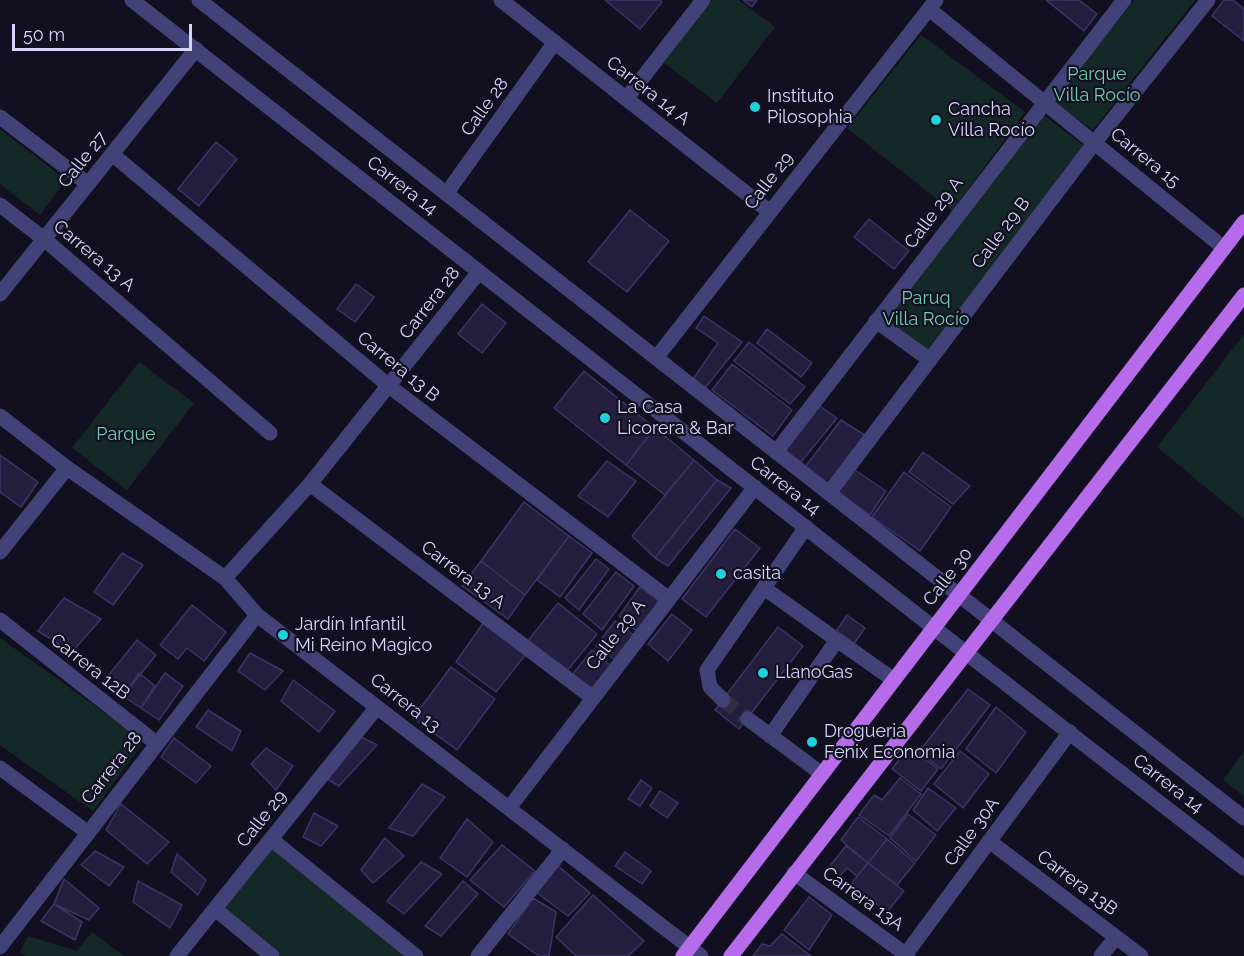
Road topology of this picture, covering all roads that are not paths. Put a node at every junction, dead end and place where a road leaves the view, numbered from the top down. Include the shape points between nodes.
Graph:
1 (132, 0) edge
2 (199, 0) edge
3 (225, 0) edge
4 (501, 0) edge
5 (703, 0) edge
6 (1124, 0) edge
7 (1208, 0) edge
8 (932, 4) edge
9 (216, 13) junction
10 (555, 42) junction
11 (196, 49) junction
12 (626, 99) junction
13 (1043, 103) junction
14 (0, 117) edge
15 (1095, 142) junction
16 (112, 154) junction
17 (88, 184) junction
18 (446, 194) junction
19 (0, 205) edge
20 (770, 212) junction
21 (1244, 222) edge
22 (44, 239) junction
23 (1224, 248) junction
24 (479, 272) junction
25 (0, 294) edge
26 (1244, 295) edge
27 (876, 321) junction
28 (656, 358) junction
29 (930, 360) junction
30 (389, 386) junction
31 (0, 416) edge
32 (270, 433) dead end
33 (776, 452) junction
34 (67, 468) junction
35 (310, 484) junction
36 (755, 487) junction
37 (829, 493) junction
38 (806, 527) junction
39 (0, 552) edge
40 (225, 578) junction
41 (764, 588) junction
42 (960, 595) junction
43 (669, 598) junction
44 (257, 615) junction
45 (0, 620) edge
46 (991, 620) junction
47 (934, 628) junction
48 (837, 640) junction
49 (967, 652) junction
50 (894, 680) junction
51 (593, 698) junction
52 (723, 700) tunnel mouth
53 (377, 707) junction
54 (748, 719) tunnel mouth
55 (1070, 732) junction
56 (770, 736) junction
57 (156, 744) junction
58 (0, 768) edge
59 (822, 774) junction
60 (509, 808) junction
61 (1244, 818) edge
62 (87, 832) junction
63 (271, 839) junction
64 (989, 841) junction
65 (563, 849) junction
66 (1244, 868) edge
67 (794, 873) junction
68 (215, 909) junction
69 (1116, 937) junction
70 (0, 947) edge
71 (691, 953) edge
72 (907, 955) edge
73 (177, 956) edge
74 (272, 956) edge
75 (416, 956) edge
76 (478, 956) edge
77 (731, 956) edge
78 (1101, 956) edge
79 (1141, 956) edge

1 - 11 street, Carrera 14
2 - 9 street, Carrera 14
3 - 9 street
4 - 10 street, Carrera 14 A
5 - 12 street
6 - 13 street, Calle 29 A
7 - 15 street, Calle 29 B
8 - 13 street, Carrera 15
8 - 20 street, Calle 29
9 - 18 street, Carrera 14
10 - 12 street, Carrera 14 A
10 - 18 street, Calle 28
11 - 16 street, Calle 27
11 - 24 street, Carrera 14
12 - 20 street, Carrera 14 A
13 - 15 street, Carrera 15
13 - 27 street, Calle 29 A
14 - 17 street
15 - 23 street, Carrera 15
15 - 29 street, Calle 29 B
16 - 17 street, Calle 27
16 - 30 street, Carrera 13 B
17 - 22 street, Calle 27
18 - 28 street, Carrera 14
19 - 22 street, Carrera 13 A
20 - 28 street, Calle 29
21 - 23 main road, Calle 30
22 - 25 street, Calle 27
22 - 32 street, Carrera 13 A
23 - 42 main road, Calle 30
24 - 30 street, Carrera 28
24 - 36 street, Carrera 14
26 - 46 main road
27 - 29 street
27 - 33 street, Calle 29 A
28 - 33 street, Carrera 14
29 - 37 street, Calle 29 B
30 - 35 street, Carrera 28
30 - 43 street, Carrera 13 B
31 - 34 street, Carrera 13
33 - 37 street, Carrera 14
34 - 39 street
34 - 40 street, Carrera 13
35 - 40 street, Carrera 28
35 - 51 street, Carrera 13 A
36 - 38 street, Carrera 14
36 - 43 street, Calle 29 A
37 - 42 street, Carrera 14
38 - 41 street
38 - 47 street, Carrera 14
40 - 44 street, Carrera 13
41 - 48 street
41 - 52 street via 707,670 710,687
42 - 46 street, Carrera 14
42 - 47 main road, Calle 30
43 - 51 street, Calle 29 A
44 - 53 street, Carrera 13
44 - 57 street, Carrera 28
45 - 57 street, Carrera 12B
46 - 49 main road
46 - 61 street, Carrera 14
47 - 49 street, Carrera 14
47 - 50 main road, Calle 30
48 - 50 street
48 - 56 street
49 - 55 street, Carrera 14
49 - 67 main road
50 - 59 main road, Calle 30
51 - 60 street, Calle 29 A
53 - 60 street, Carrera 13
53 - 63 street, Calle 29
54 - 56 street
55 - 64 street, Calle 30A
55 - 66 street, Carrera 14
56 - 59 street
57 - 62 street, Carrera 28
58 - 62 street
59 - 71 main road, Calle 30
60 - 65 street, Carrera 13
62 - 70 street, Carrera 28
63 - 68 street, Calle 29
63 - 75 street
64 - 69 street, Carrera 13B
64 - 72 street, Calle 30A
65 - 71 street, Carrera 13
65 - 76 street
67 - 72 street, Carrera 13A
67 - 77 main road
68 - 73 street, Calle 29
68 - 74 street
69 - 78 street
69 - 79 street, Carrera 13B

